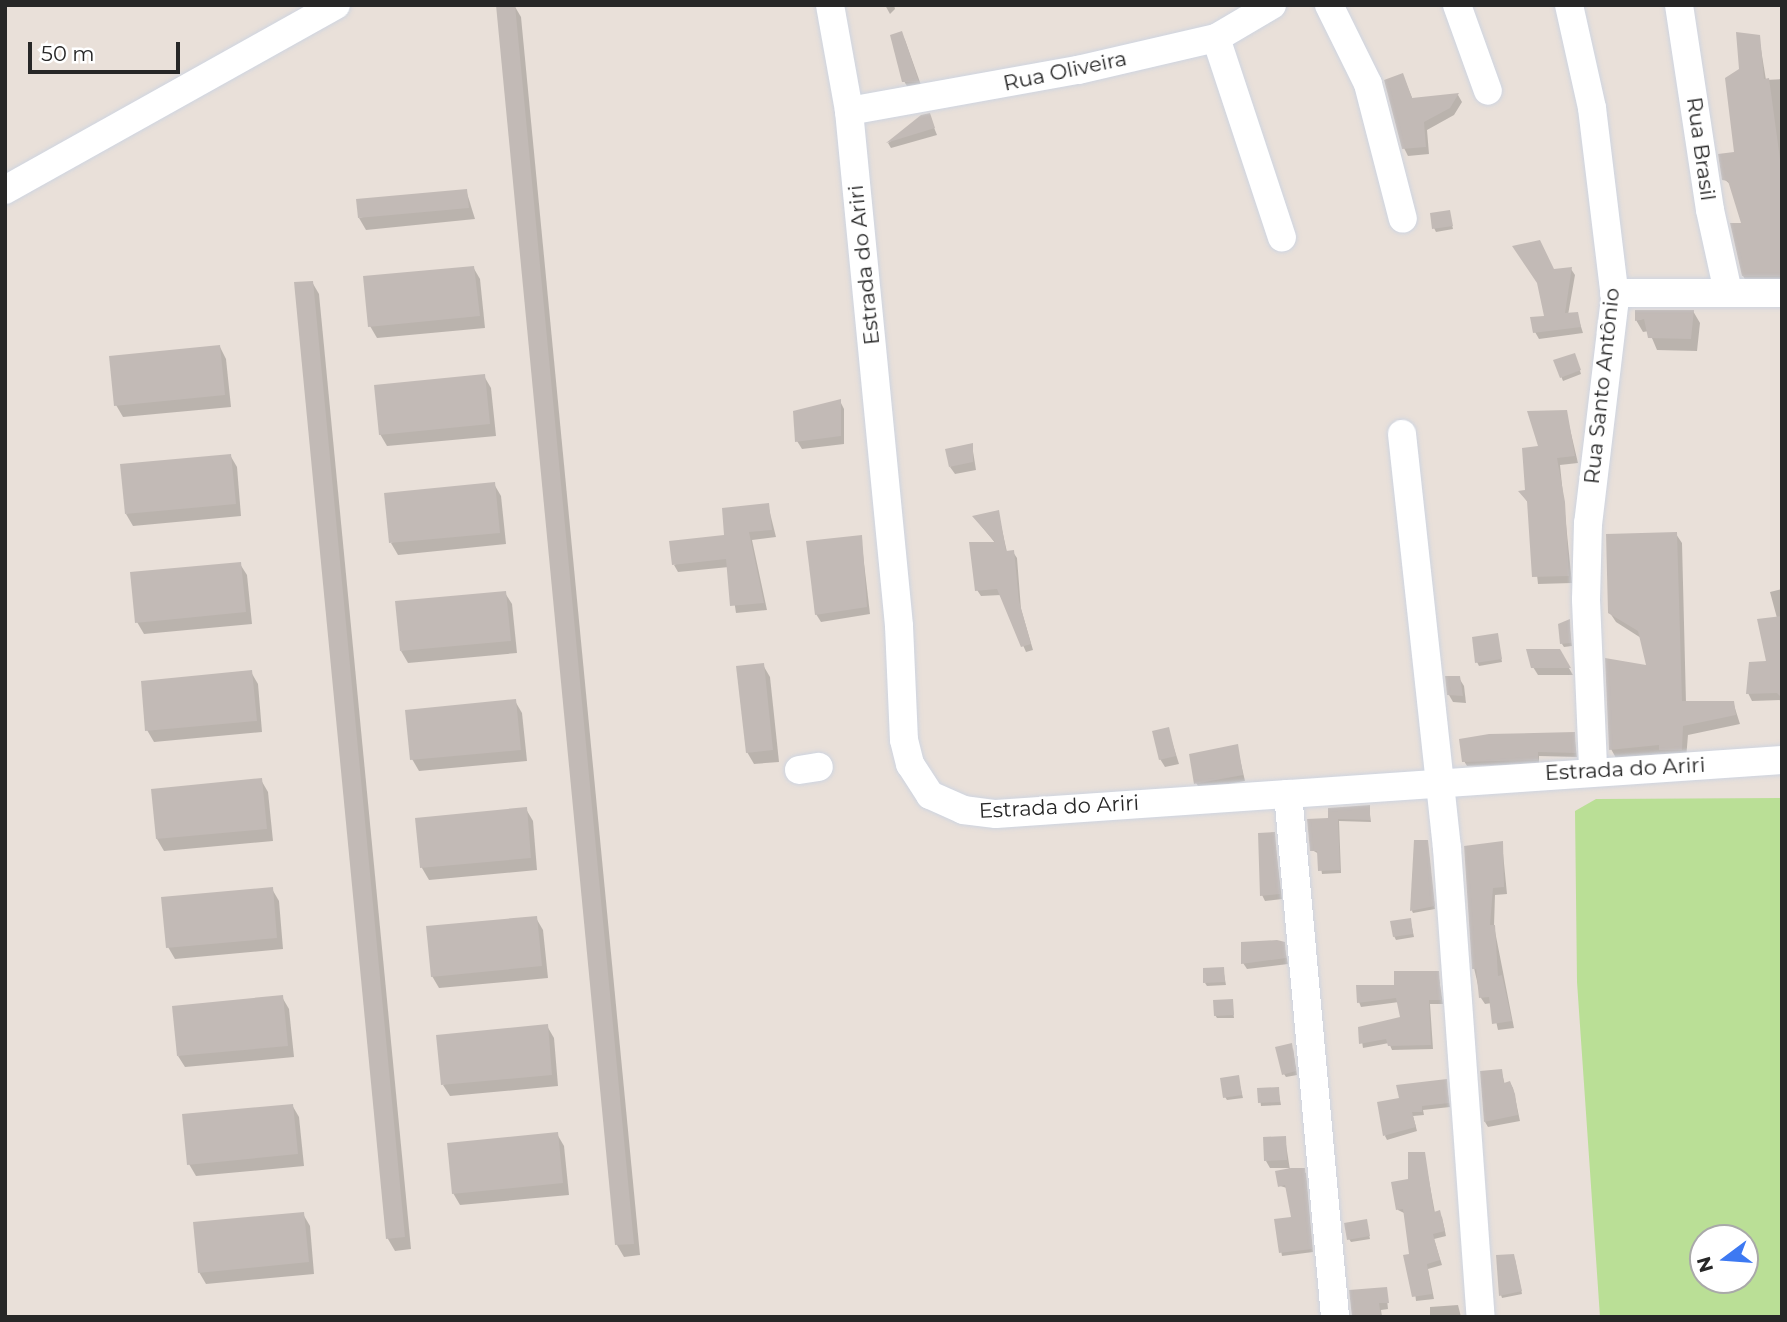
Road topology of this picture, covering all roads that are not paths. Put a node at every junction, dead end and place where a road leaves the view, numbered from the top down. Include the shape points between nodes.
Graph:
1 (335, 5) edge
2 (830, 5) edge
3 (1272, 5) edge
4 (1329, 5) edge
5 (1457, 5) edge
6 (1569, 5) edge
7 (1679, 5) edge
8 (1216, 38) junction
9 (1488, 91) dead end
10 (849, 111) junction
11 (5, 190) edge
12 (1403, 219) dead end
13 (1282, 237) dead end
14 (1728, 292) junction
15 (1614, 293) junction
16 (1782, 293) edge
17 (1402, 434) dead end
18 (1782, 760) edge
19 (1593, 770) junction
20 (1440, 786) junction
21 (1288, 794) junction
22 (1335, 1317) edge
23 (1481, 1317) edge

1 - 11 street
2 - 10 street, Estrada do Ariri
3 - 8 street, Rua Oliveira
4 - 12 street via 1368,84
5 - 9 street
6 - 15 street, Rua Santo Antônio via 1592,108
7 - 14 street, Rua Brasil via 1710,210
8 - 10 street, Rua Oliveira via 1078,70
8 - 13 street
10 - 21 street, Estrada do Ariri via 900,625 904,740 917,778 944,804 996,814
14 - 15 street
14 - 16 street
15 - 19 street, Rua Santo Antônio via 1588,523 1586,600
17 - 20 street
18 - 19 street, Estrada do Ariri
19 - 20 street, Estrada do Ariri
20 - 21 street, Estrada do Ariri
20 - 23 street
21 - 22 street

